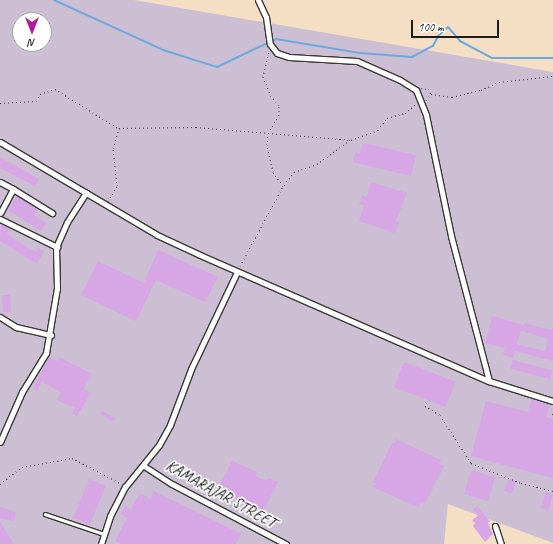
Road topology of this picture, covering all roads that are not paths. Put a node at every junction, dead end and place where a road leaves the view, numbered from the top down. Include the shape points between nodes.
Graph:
1 (258, 0) edge
2 (0, 142) edge
3 (0, 182) edge
4 (13, 189) junction
5 (86, 193) junction
6 (0, 213) edge
7 (52, 213) dead end
8 (0, 220) edge
9 (57, 248) junction
10 (237, 272) junction
11 (0, 318) edge
12 (51, 335) junction
13 (489, 380) junction
14 (553, 402) edge
15 (0, 442) edge
16 (144, 466) junction
17 (45, 514) dead end
18 (495, 526) dead end
19 (104, 534) junction
20 (101, 544) edge
21 (286, 544) edge
22 (501, 544) edge

1 - 13 street via 266,17 270,44 277,53 289,57 357,61 415,88 423,102 452,236
2 - 5 street
3 - 4 street
4 - 6 street
4 - 7 street
5 - 9 street via 67,222
5 - 10 street via 158,235
8 - 9 street
9 - 12 street via 57,288
10 - 13 street
10 - 16 street via 191,368 170,425
11 - 12 street via 16,327
12 - 15 street via 46,353 22,392
13 - 14 street
16 - 19 street via 126,486
16 - 21 street, KAMARAJAR STREET via 172,484
17 - 19 lane
18 - 22 street
19 - 20 street

